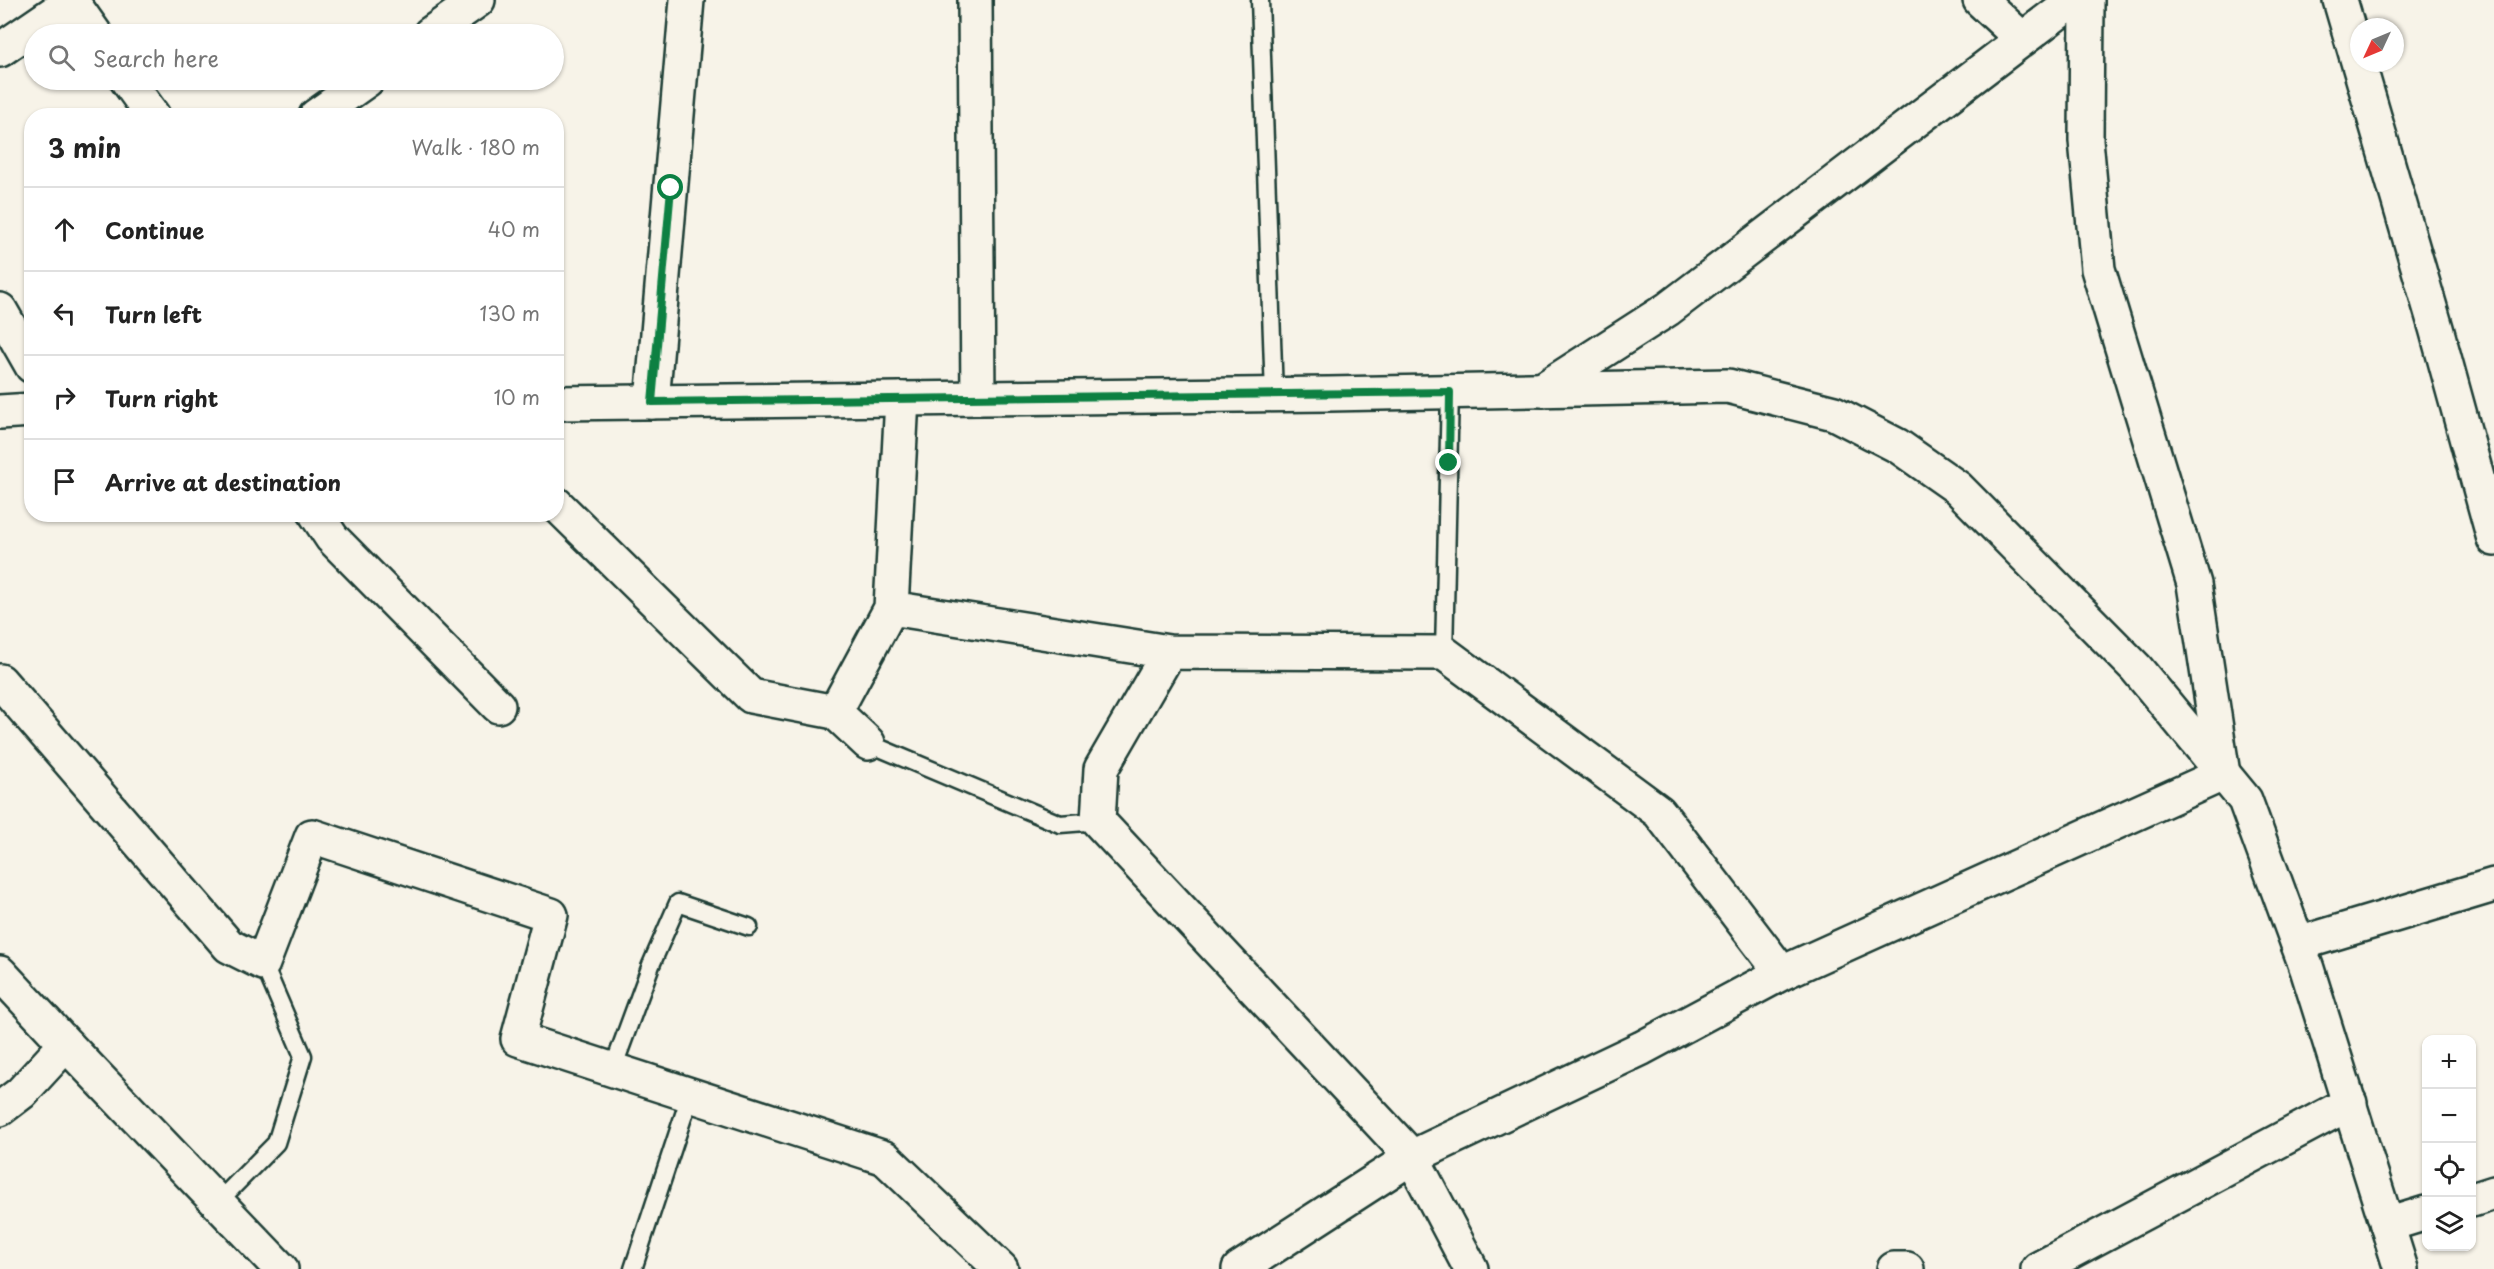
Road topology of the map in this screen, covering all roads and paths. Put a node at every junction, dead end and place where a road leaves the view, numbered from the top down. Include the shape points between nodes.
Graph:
1 (72, 0) edge
2 (478, 0) edge
3 (687, 0) edge
4 (975, 0) edge
5 (1260, 0) edge
6 (1980, 0) edge
7 (2074, 0) edge
8 (2087, 0) edge
9 (2340, 0) edge
10 (37, 24) edge
11 (88, 24) edge
12 (444, 24) edge
13 (24, 33) edge
14 (2022, 39) junction
15 (0, 50) edge
16 (134, 90) edge
17 (353, 90) edge
18 (147, 108) edge
19 (327, 108) edge
20 (0, 310) edge
21 (24, 352) edge
22 (1542, 390) junction
23 (1450, 392) junction
24 (1274, 395) junction
25 (978, 398) junction
26 (902, 399) junction
27 (652, 402) junction
28 (564, 403) edge
29 (24, 410) edge
30 (0, 412) edge
31 (564, 512) edge
32 (321, 522) edge
33 (2494, 539) edge
34 (891, 608) junction
35 (1169, 652) junction
36 (1444, 653) junction
37 (0, 681) edge
38 (498, 706) dead end
39 (834, 711) junction
40 (868, 742) joint
41 (2223, 774) junction
42 (1098, 821) junction
43 (2494, 885) edge
44 (749, 927) dead end
45 (2298, 944) junction
46 (263, 963) junction
47 (0, 973) edge
48 (1782, 973) junction
49 (66, 1044) junction
50 (612, 1071) junction
51 (690, 1096) junction
52 (2350, 1103) junction
53 (0, 1109) edge
54 (1412, 1157) junction
55 (2494, 1193) edge
56 (2476, 1199) edge
57 (217, 1203) junction
58 (2422, 1214) edge
59 (2387, 1225) junction
60 (1258, 1264) edge
61 (280, 1269) edge
62 (633, 1269) edge
63 (1001, 1269) edge
64 (1470, 1269) edge
65 (1894, 1269) edge
66 (1907, 1269) edge
67 (2038, 1269) edge
68 (2401, 1269) edge

1 - 10 street
1 - 11 street
2 - 12 street
3 - 27 street
4 - 25 street
5 - 24 lane
6 - 14 street
7 - 14 street
8 - 41 street via 2086,140 2098,269 2194,584
9 - 33 street
13 - 15 street
14 - 22 street via 1668,309
16 - 18 street
17 - 19 street
20 - 21 street
22 - 23 street
22 - 41 street via 1728,386 1834,412 1898,446 1958,488 2066,595 2136,668
23 - 24 street
23 - 36 lane
24 - 25 street
25 - 26 street
26 - 27 street
26 - 34 street
27 - 28 street
29 - 30 street
31 - 39 street via 751,696
32 - 38 street via 332,538
34 - 35 street
34 - 39 street
35 - 36 street
35 - 42 street via 1101,769
36 - 48 street via 1659,812
37 - 46 street via 228,946
39 - 40 street
40 - 42 lane via 1060,824
41 - 45 street via 2245,800
41 - 48 street
42 - 54 street
43 - 45 street
44 - 50 lane via 678,903
45 - 52 street
46 - 50 street via 312,836 551,915 518,1039
46 - 57 lane via 303,1056 276,1143
47 - 49 street
48 - 54 street via 1642,1048
49 - 53 street via 21,1093
49 - 57 street
50 - 51 street
51 - 62 lane
51 - 63 street via 885,1158
52 - 59 street
52 - 67 street
54 - 60 street
54 - 64 street
55 - 56 street
57 - 61 street
58 - 59 street
59 - 68 street
65 - 66 street

